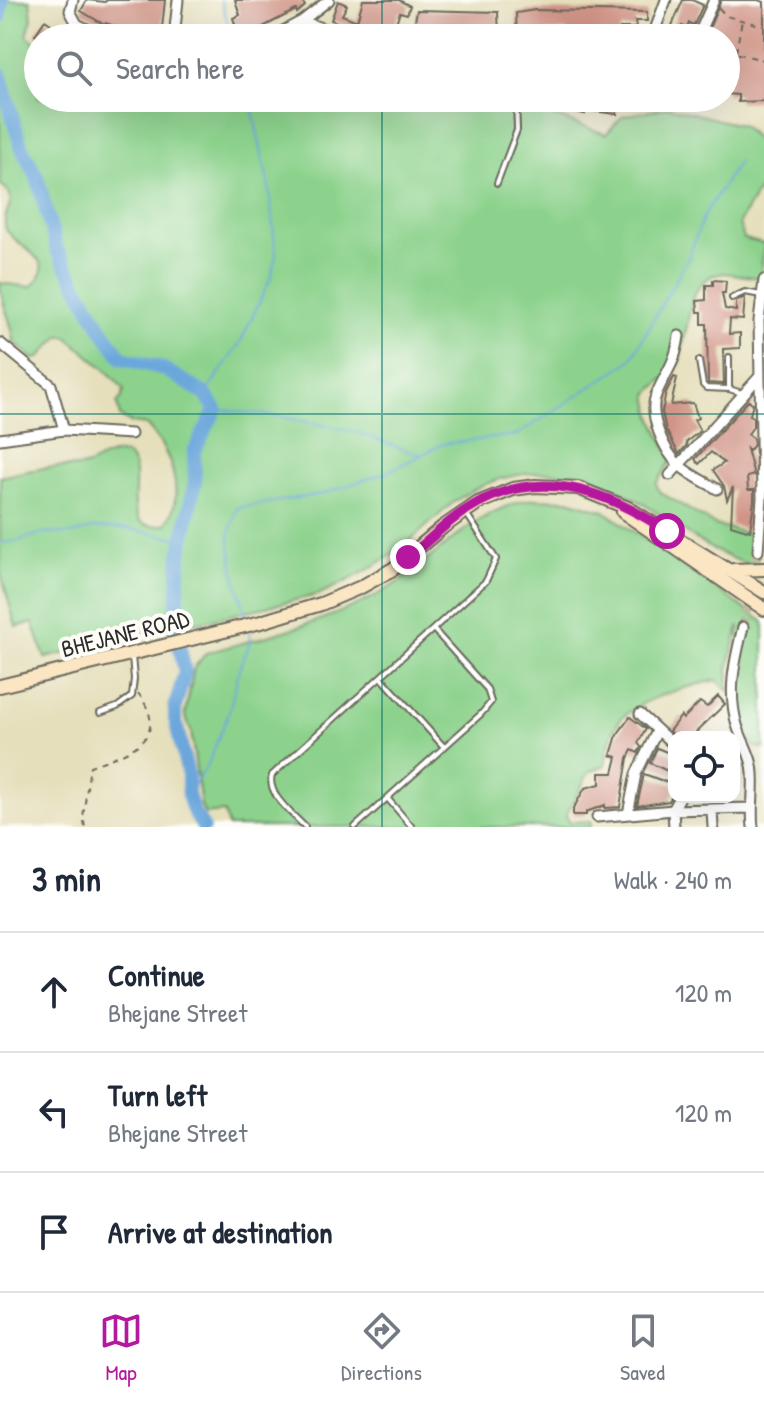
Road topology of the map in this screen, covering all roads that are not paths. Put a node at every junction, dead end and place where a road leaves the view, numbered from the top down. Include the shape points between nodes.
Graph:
1 (73, 0) edge
2 (178, 0) edge
3 (329, 0) edge
4 (666, 0) edge
5 (713, 2) edge
6 (302, 21) junction
7 (77, 24) edge
8 (175, 24) edge
9 (296, 24) edge
10 (310, 24) edge
11 (657, 24) edge
12 (703, 24) edge
13 (516, 112) edge
14 (497, 183) dead end
15 (764, 280) edge
16 (761, 295) junction
17 (732, 298) dead end
18 (679, 336) dead end
19 (0, 343) edge
20 (729, 357) dead end
21 (699, 361) dead end
22 (759, 377) junction
23 (729, 389) junction
24 (743, 394) junction
25 (64, 430) junction
26 (131, 434) dead end
27 (0, 439) edge
28 (680, 466) junction
29 (670, 475) dead end
30 (717, 489) dead end
31 (611, 502) junction
32 (465, 511) junction
33 (758, 551) dead end
34 (764, 569) edge
35 (730, 570) junction
36 (762, 598) edge
37 (743, 627) tunnel mouth
38 (434, 630) junction
39 (132, 653) junction
40 (381, 677) junction
41 (0, 686) edge
42 (100, 713) dead end
43 (640, 714) dead end
44 (657, 731) junction
45 (668, 740) edge
46 (444, 747) junction
47 (388, 799) junction
48 (677, 803) edge
49 (751, 808) junction
50 (673, 810) junction
51 (712, 810) junction
52 (628, 814) junction
53 (597, 817) dead end
54 (305, 827) edge
55 (355, 827) edge
56 (412, 827) edge
57 (674, 827) edge
58 (713, 827) edge
59 (753, 827) edge

1 - 7 street via 70,11
2 - 8 street
3 - 6 street
4 - 11 street
5 - 12 street
6 - 9 street
6 - 10 street
13 - 14 lane via 516,132
15 - 16 street
16 - 17 lane via 745,292
16 - 22 street
18 - 28 street via 675,360 653,409
19 - 25 street via 54,389
20 - 23 lane
21 - 23 lane via 706,388
22 - 24 street
22 - 33 street
23 - 24 lane
24 - 28 street
25 - 26 street
25 - 27 street
28 - 29 street
28 - 30 street
31 - 32 street, BHEJANE ROAD via 578,488 535,486 513,489
31 - 35 street via 647,517
31 - 36 street
32 - 38 lane via 496,559 486,581
32 - 39 street, BHEJANE ROAD via 375,580 321,604
34 - 35 street
35 - 36 street
37 - 49 street via 733,668 732,703 752,765
38 - 40 lane
38 - 46 lane via 491,699
39 - 41 street, BHEJANE ROAD
39 - 42 lane via 134,688 127,702
40 - 46 lane
40 - 54 lane via 272,775 272,791
43 - 44 street
44 - 45 street
44 - 52 street via 636,774
46 - 47 lane
47 - 55 lane
47 - 56 lane
48 - 50 street
49 - 51 street
49 - 59 street
50 - 51 street
50 - 52 street
50 - 57 street
51 - 58 street
52 - 53 street

